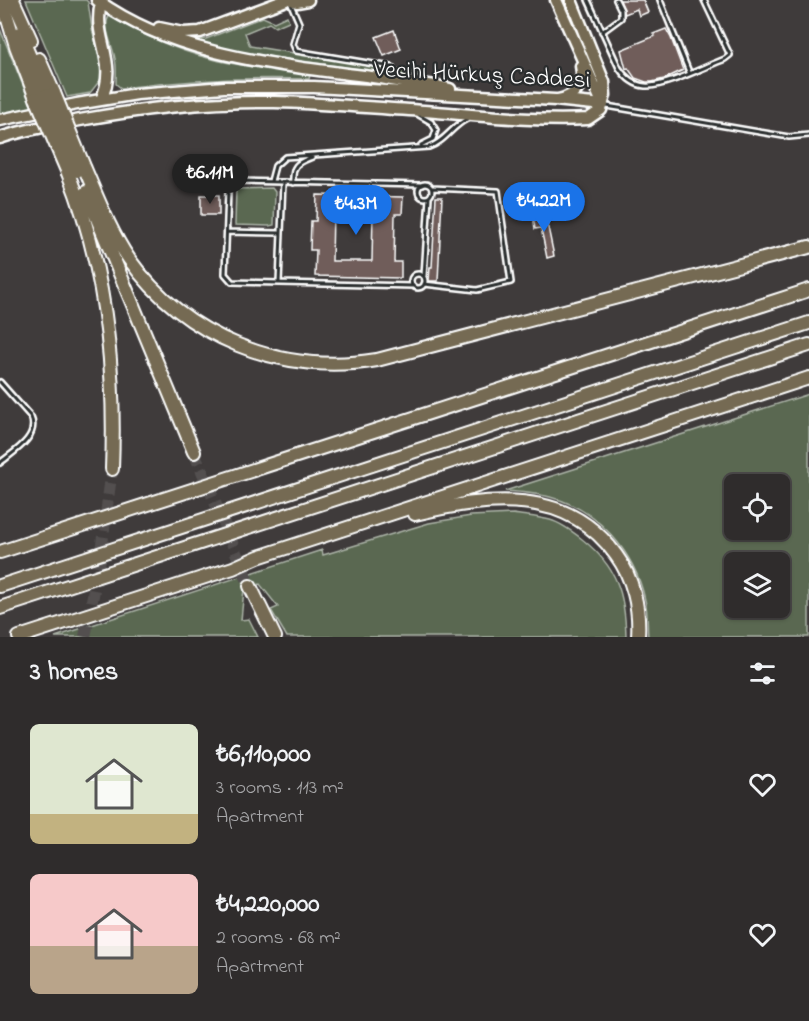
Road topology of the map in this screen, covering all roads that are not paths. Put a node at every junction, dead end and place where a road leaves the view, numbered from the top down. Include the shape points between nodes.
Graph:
1 (2, 0) edge
2 (7, 0) edge
3 (13, 0) edge
4 (289, 0) edge
5 (308, 0) edge
6 (556, 0) edge
7 (571, 0) edge
8 (588, 0) edge
9 (616, 0) edge
10 (660, 0) edge
11 (704, 0) edge
12 (99, 2) edge
13 (141, 25) junction
14 (602, 32) junction
15 (578, 51) junction
16 (392, 67) dead end
17 (690, 72) junction
18 (45, 96) junction
19 (476, 96) junction
20 (101, 100) junction
21 (555, 100) junction
22 (603, 105) junction
23 (412, 110) junction
24 (477, 115) junction
25 (0, 120) edge
26 (809, 135) edge
27 (0, 138) edge
28 (418, 147) junction
29 (314, 156) junction
30 (77, 171) junction
31 (271, 181) junction
32 (283, 182) junction
33 (293, 183) junction
34 (422, 185) junction
35 (432, 188) junction
36 (429, 197) junction
37 (227, 232) junction
38 (279, 233) junction
39 (809, 247) edge
40 (424, 276) junction
41 (279, 283) junction
42 (424, 284) junction
43 (413, 286) junction
44 (809, 290) edge
45 (809, 323) edge
46 (809, 345) edge
47 (809, 378) edge
48 (0, 382) edge
49 (194, 452) tunnel mouth
50 (0, 463) edge
51 (111, 469) tunnel mouth
52 (0, 552) edge
53 (233, 568) junction
54 (0, 586) edge
55 (250, 586) tunnel mouth
56 (0, 608) edge
57 (19, 637) edge
58 (275, 637) edge
59 (638, 637) edge

1 - 18 highway via 16,46
2 - 18 highway
3 - 18 highway
4 - 5 main road
4 - 13 main road via 200,32
4 - 16 lane via 299,23 293,44 296,51
6 - 15 main road
7 - 22 main road via 602,74
8 - 14 lane
9 - 14 lane via 621,18
10 - 17 lane
11 - 17 lane via 730,55
12 - 13 main road
12 - 20 main road via 109,66
13 - 19 main road via 188,45 230,56
14 - 17 lane via 619,68 632,82 644,86 659,84
15 - 21 main road via 582,83 566,99
15 - 22 main road
18 - 30 highway, bridge
18 - 30 highway, bridge
19 - 20 main road, Vecihi Hürkuş Caddesi via 260,86 175,90
19 - 21 main road, Vecihi Hürkuş Caddesi
20 - 25 main road, Vecihi Hürkuş Caddesi
21 - 22 main road, Vecihi Hürkuş Caddesi
22 - 24 main road, Vecihi Hürkuş Caddesi via 588,119
22 - 26 lane via 789,137
23 - 24 main road, Vecihi Hürkuş Caddesi
23 - 27 main road, Vecihi Hürkuş Caddesi via 293,103 203,104 138,110
23 - 28 lane via 436,130 434,139
24 - 28 lane via 456,125 439,143
28 - 29 lane
29 - 31 lane via 280,159
29 - 33 lane via 297,164
30 - 39 highway via 122,248 166,300 196,323 235,344 303,363 377,360
30 - 49 highway
30 - 51 highway via 106,316 112,370
31 - 32 lane
31 - 37 lane via 238,181 229,188
32 - 33 lane
32 - 38 lane
33 - 34 lane
34 - 35 lane
34 - 36 lane via 419,195
35 - 36 lane
35 - 42 lane via 498,191 511,282 477,290
36 - 40 lane
37 - 38 lane
37 - 41 lane via 227,279 236,283
38 - 41 lane
40 - 42 lane
40 - 43 lane via 413,276
41 - 43 lane
42 - 43 lane
44 - 52 highway
45 - 54 highway
46 - 56 highway
47 - 53 highway
48 - 50 lane via 34,423 28,439
53 - 57 highway
53 - 59 highway via 434,509 476,502 540,504 568,513 611,548 632,585
55 - 58 highway

